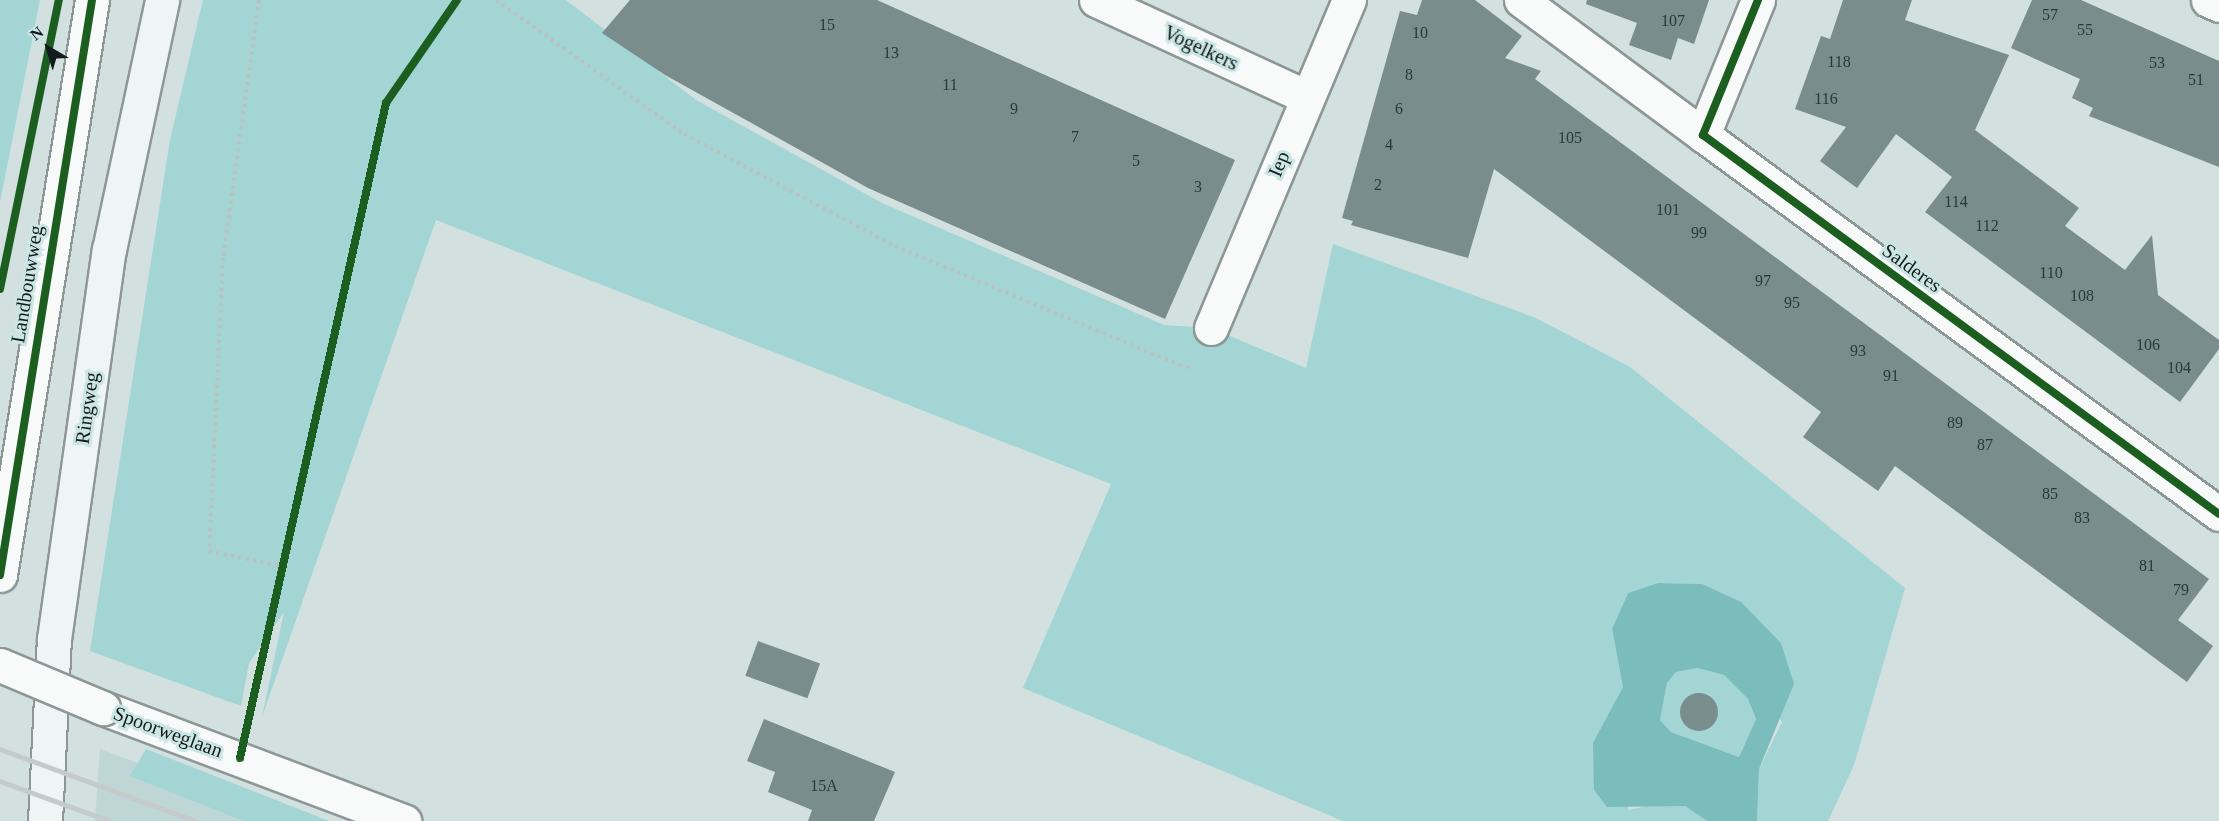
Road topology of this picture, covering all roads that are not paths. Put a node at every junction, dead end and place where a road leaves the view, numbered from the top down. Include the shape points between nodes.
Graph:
1 (92, 0) edge
2 (162, 0) edge
3 (1095, 0) edge
4 (1349, 0) edge
5 (1521, 0) edge
6 (1758, 0) edge
7 (2208, 0) edge
8 (2219, 5) edge
9 (1307, 97) junction
10 (1703, 135) junction
11 (1211, 328) road end
12 (2219, 514) edge
13 (0, 575) edge
14 (0, 665) edge
15 (45, 821) edge
16 (404, 821) edge

1 - 13 street, Landbouwweg
2 - 15 main road, Ringweg via 109,250 57,616
3 - 9 street, Vogelkers
4 - 9 street, Iep
5 - 10 street, Salderes
6 - 10 street
7 - 8 street
9 - 11 street, Iep
10 - 12 street, Salderes
14 - 16 street, Spoorweglaan, bridge via 103,708

